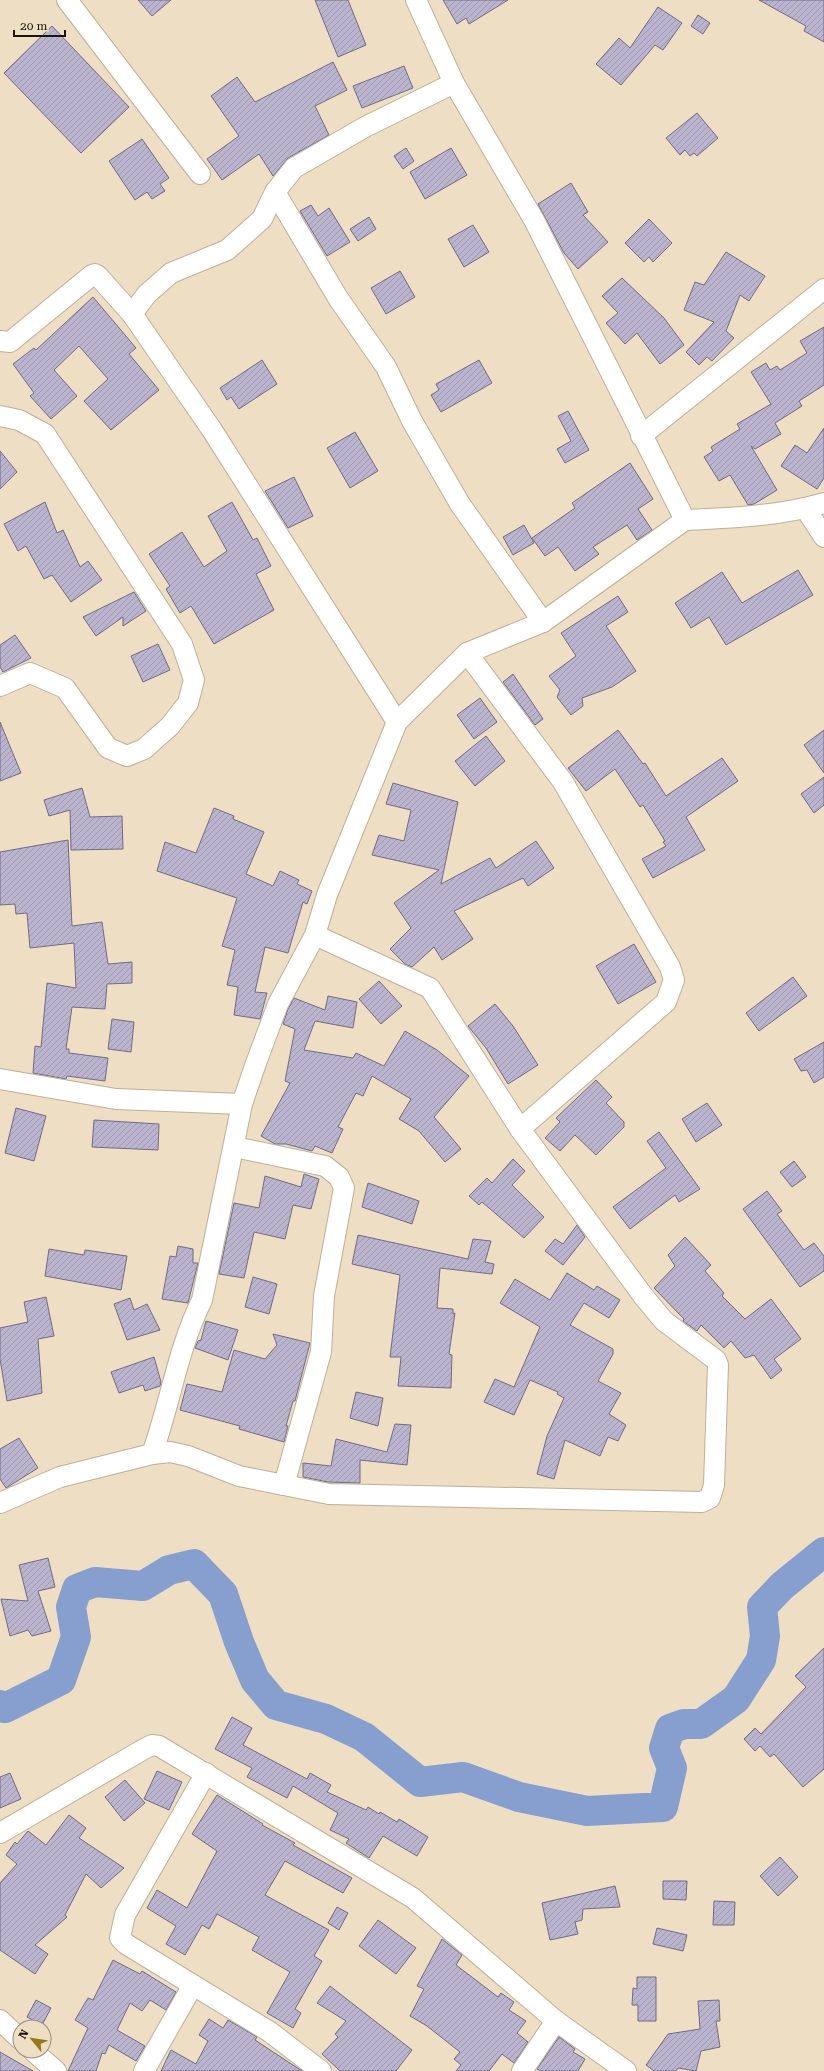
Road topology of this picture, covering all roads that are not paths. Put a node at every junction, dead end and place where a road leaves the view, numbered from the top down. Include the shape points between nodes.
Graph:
1 (67, 0) edge
2 (416, 0) edge
3 (454, 84) junction
4 (200, 174) dead end
5 (276, 192) junction
6 (824, 289) edge
7 (132, 314) junction
8 (0, 341) edge
9 (0, 416) edge
10 (641, 436) junction
11 (824, 503) edge
12 (805, 508) junction
13 (685, 520) junction
14 (824, 537) edge
15 (543, 622) junction
16 (467, 653) junction
17 (0, 686) edge
18 (397, 722) junction
19 (315, 935) junction
20 (0, 1079) edge
21 (242, 1104) junction
22 (520, 1129) junction
23 (235, 1147) junction
24 (152, 1454) junction
25 (284, 1485) junction
26 (0, 1503) edge
27 (206, 1773) junction
28 (0, 1833) edge
29 (193, 1985) junction
30 (0, 2020) edge
31 (556, 2021) junction
32 (12, 2031) edge
33 (42, 2059) edge
34 (56, 2071) edge
35 (144, 2071) edge
36 (321, 2071) edge
37 (522, 2071) edge
38 (626, 2071) edge

1 - 4 street
2 - 3 street
3 - 5 street via 365,127 294,168
3 - 10 street via 534,220
5 - 7 street via 262,219 227,250 170,273 147,294
5 - 15 street via 338,298 386,367 412,421 460,504
6 - 10 street
7 - 8 street via 95,274 10,342
7 - 18 street via 212,430
9 - 17 street via 20,420 45,434 182,644 194,680 188,703 170,726 144,749 127,756 108,748 64,688 30,673
10 - 13 street
11 - 12 street
12 - 13 street via 744,518
12 - 14 street
13 - 15 street
15 - 16 street
16 - 18 street
16 - 22 street via 563,782 670,967 674,980 666,1002
18 - 19 street via 327,895
19 - 21 street via 278,1004
19 - 22 street via 430,988
20 - 21 street via 116,1099
21 - 23 street
22 - 25 street via 664,1321 716,1360 718,1365 715,1463 714,1485 710,1498 702,1502 329,1494
23 - 24 street via 202,1300 192,1320
23 - 25 street via 325,1166 338,1177 344,1188 324,1296 322,1352
24 - 25 street via 170,1452 188,1456 239,1476
24 - 26 street via 60,1477
27 - 28 street via 170,1752 152,1745
27 - 29 street via 125,1915 120,1938
27 - 31 street via 413,1898
29 - 35 street
29 - 36 street via 270,2032
30 - 32 street
31 - 37 street
31 - 38 street
33 - 34 street

